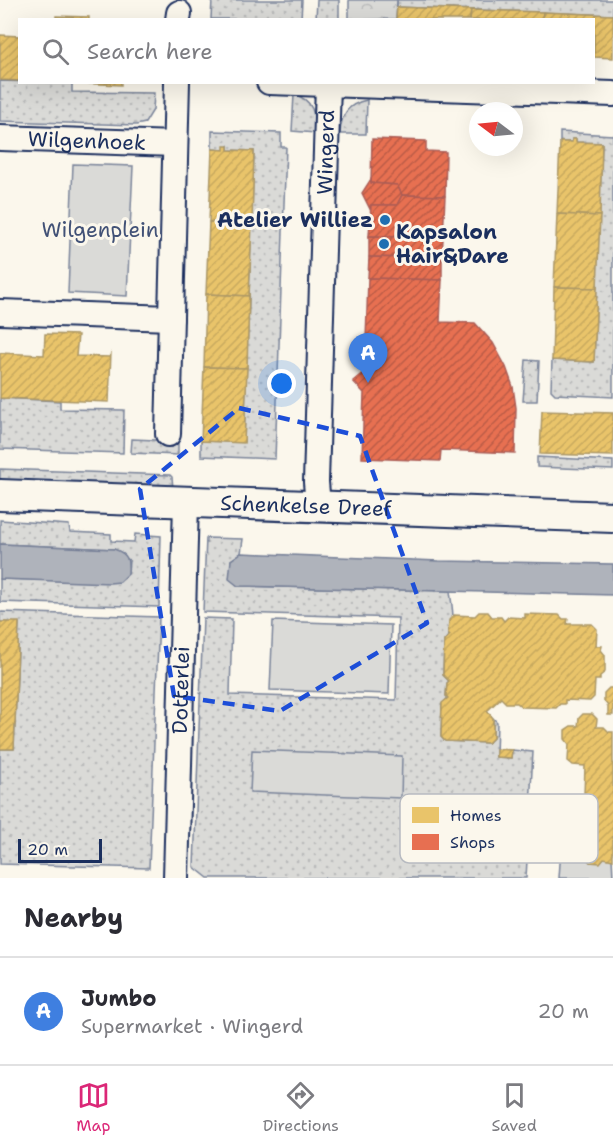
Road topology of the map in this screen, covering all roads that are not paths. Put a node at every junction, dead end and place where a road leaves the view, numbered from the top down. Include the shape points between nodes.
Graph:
1 (177, 84) edge
2 (328, 84) joint
3 (613, 94) edge
4 (0, 138) edge
5 (175, 144) junction
6 (0, 312) edge
7 (171, 318) junction
8 (168, 434) dead end
9 (0, 495) edge
10 (186, 502) junction
11 (318, 506) junction
12 (613, 517) edge
13 (176, 878) edge

1 - 5 street, Wilgenhoek
2 - 3 street, Wingerd
2 - 11 street, Wingerd
4 - 5 street, Wilgenhoek
5 - 7 street, Wilgenhoek
6 - 7 street
7 - 8 street, Wilgenhoek
9 - 10 street, Schenkelse Dreef
10 - 11 street, Schenkelse Dreef
10 - 13 street, Dotterlei
11 - 12 street, Schenkelse Dreef

